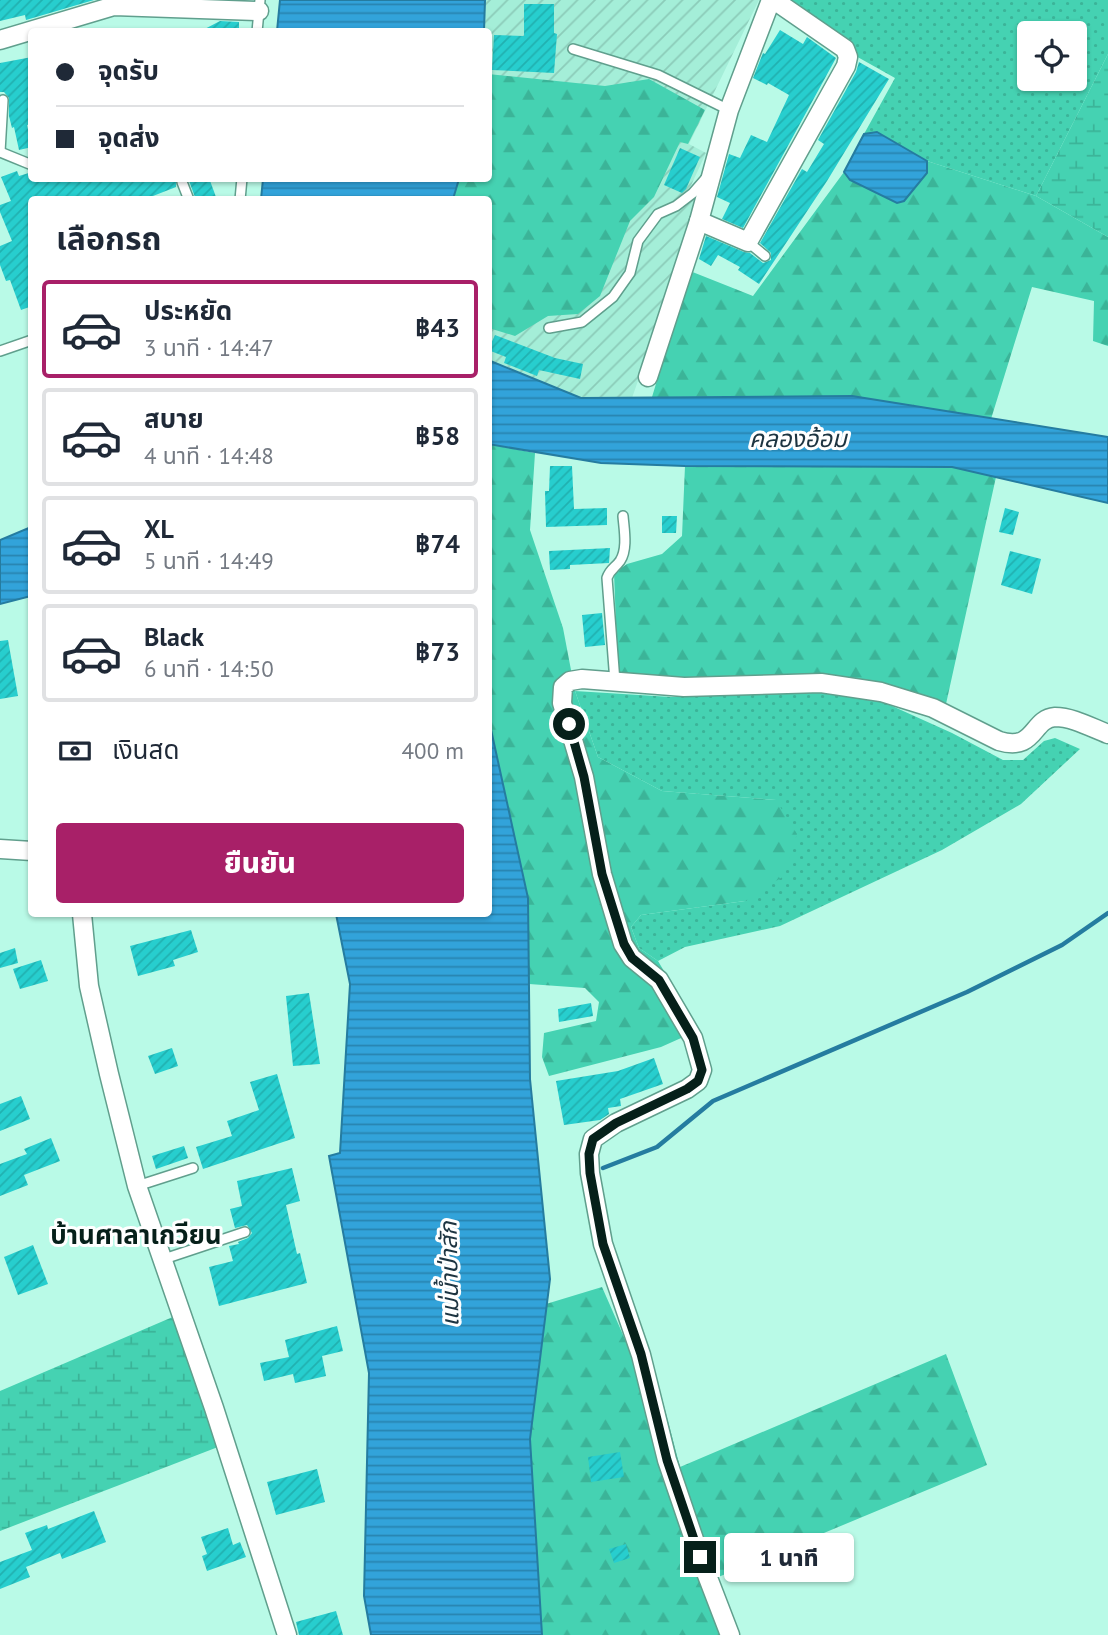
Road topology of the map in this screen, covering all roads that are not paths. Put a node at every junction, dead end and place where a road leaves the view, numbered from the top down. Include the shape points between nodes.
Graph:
1 (773, 0) edge
2 (105, 4) edge
3 (259, 6) edge
4 (35, 28) edge
5 (257, 28) edge
6 (28, 30) edge
7 (0, 40) edge
8 (573, 50) dead end
9 (3, 100) dead end
10 (729, 110) junction
11 (0, 152) edge
12 (28, 163) edge
13 (711, 173) junction
14 (182, 182) dead end
15 (187, 196) edge
16 (699, 221) junction
17 (748, 243) junction
18 (765, 256) dead end
19 (550, 328) dead end
20 (28, 341) edge
21 (0, 351) edge
22 (648, 377) dead end
23 (623, 516) dead end
24 (615, 682) junction
25 (1108, 734) edge
26 (0, 849) edge
27 (28, 851) edge
28 (82, 917) edge
29 (193, 1168) dead end
30 (137, 1186) junction
31 (246, 1231) dead end
32 (161, 1260) junction
33 (287, 1635) edge
34 (730, 1635) edge

1 - 10 street
1 - 17 street via 845,49 848,57
2 - 3 street
2 - 4 street
3 - 5 lane
6 - 7 street
8 - 10 lane via 658,75
9 - 11 lane
10 - 13 street
11 - 12 lane
13 - 16 street
13 - 19 lane via 693,193 658,214 638,241 630,273 613,297 582,322
14 - 15 lane
16 - 17 street
16 - 22 street
17 - 18 lane
20 - 21 lane
23 - 24 lane via 625,548 607,578
24 - 25 street via 684,687 821,683 881,692 933,708 1011,744 1022,742 1046,720 1056,717
24 - 34 street via 570,681 564,687 562,703 584,777 602,874 624,944 632,958 659,980 693,1038 702,1070 698,1081 687,1089 593,1139 590,1173 603,1244 641,1354 667,1460
26 - 27 street
28 - 30 street via 89,986
29 - 30 lane
30 - 32 street
31 - 32 lane
32 - 33 street

